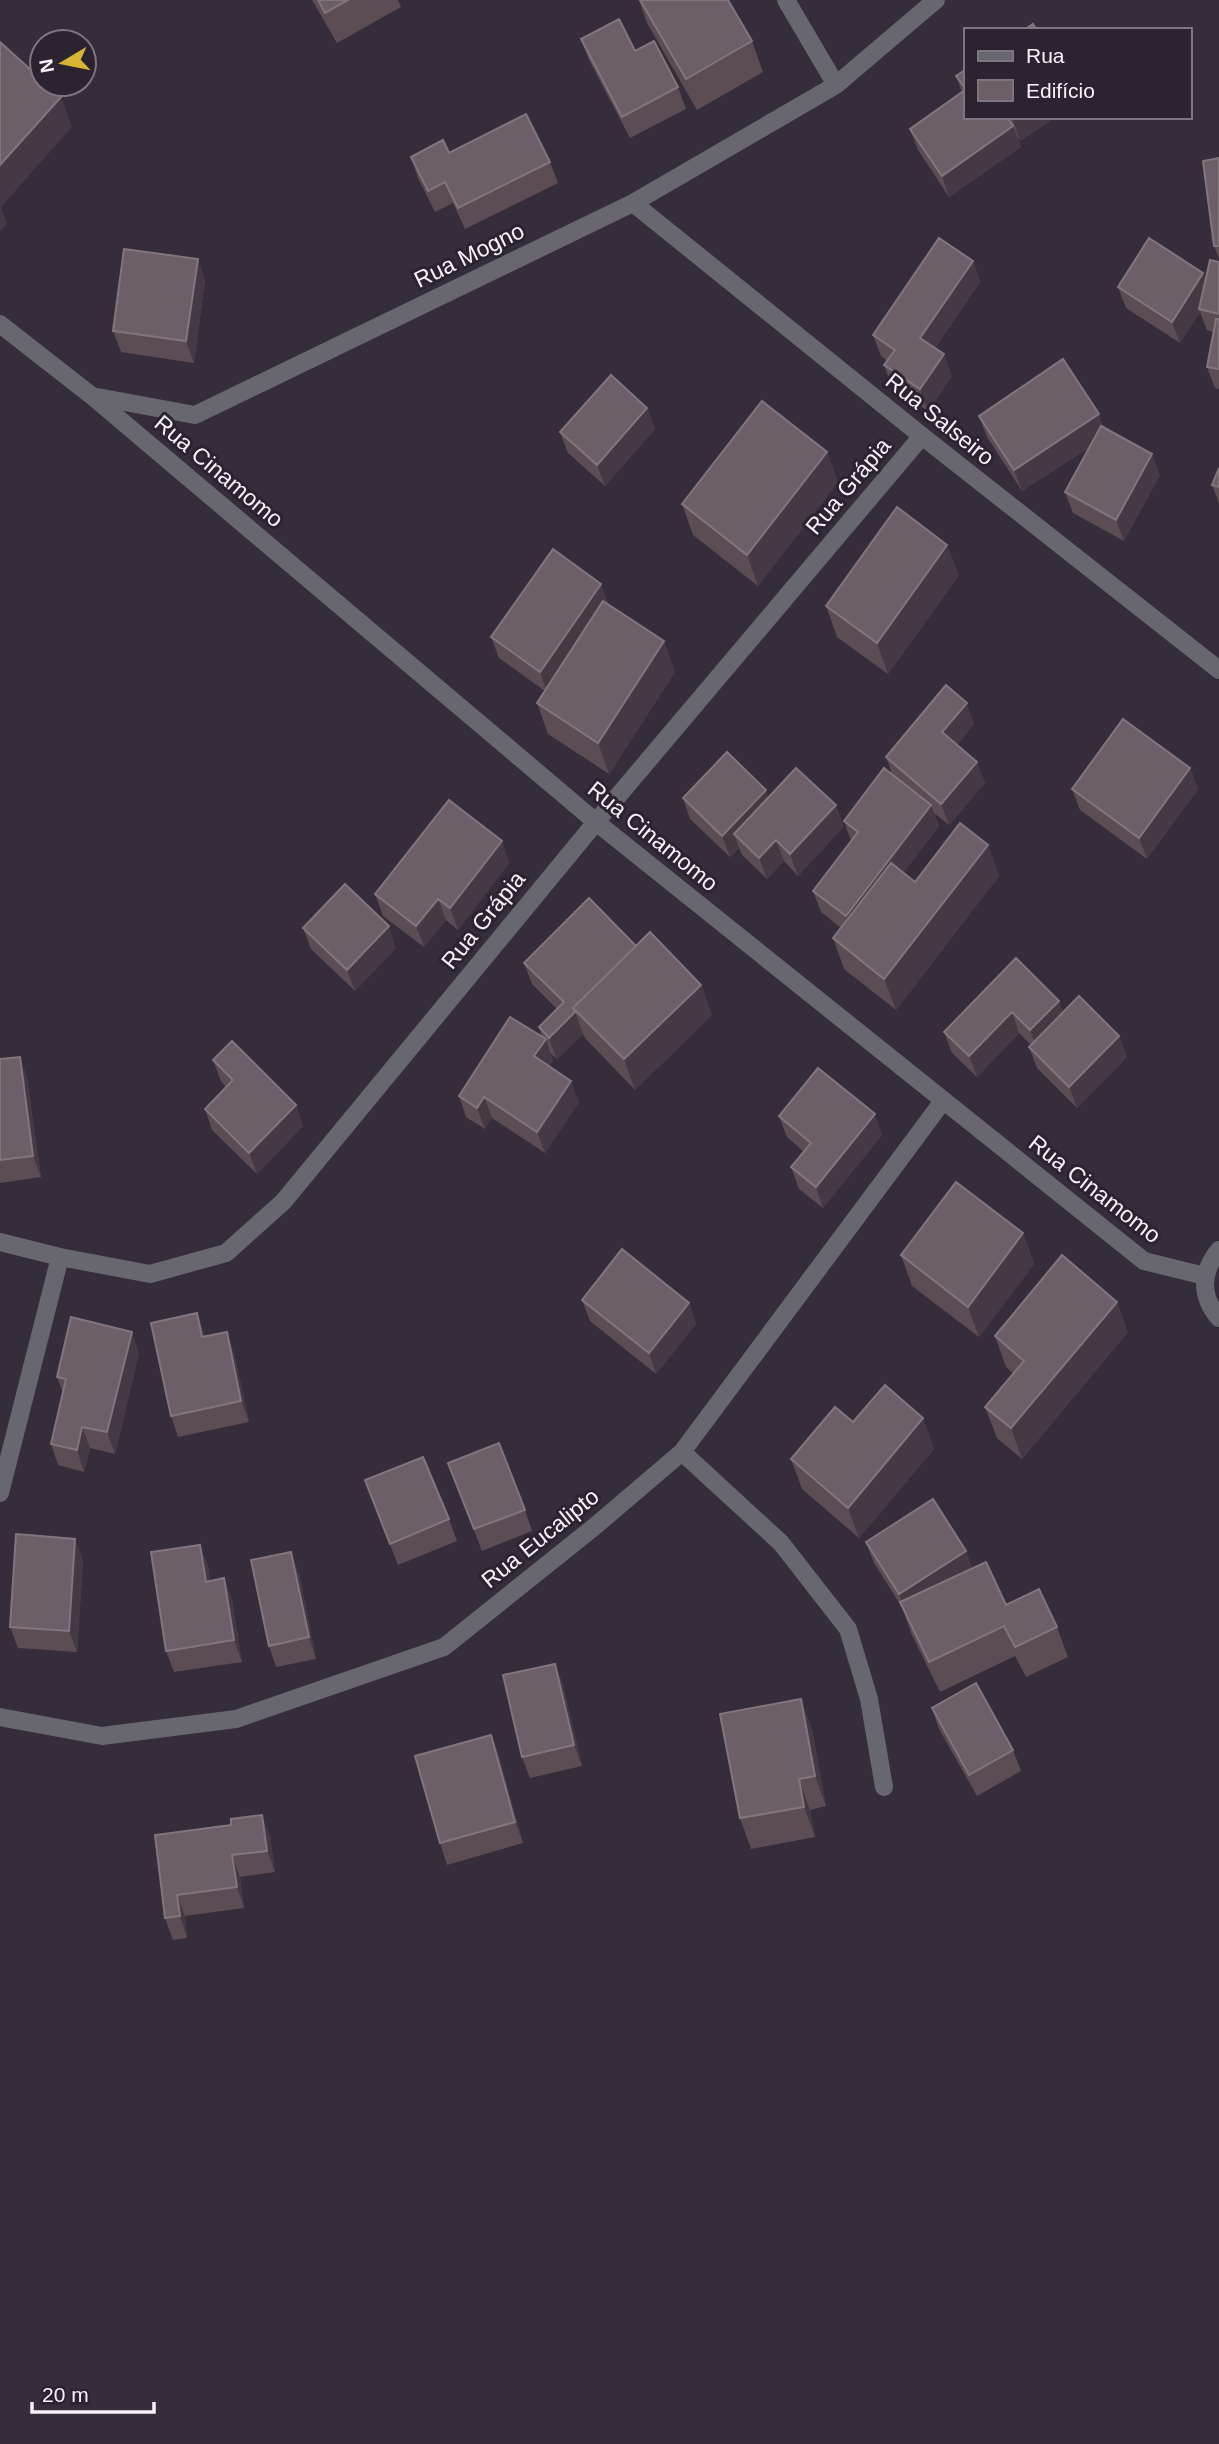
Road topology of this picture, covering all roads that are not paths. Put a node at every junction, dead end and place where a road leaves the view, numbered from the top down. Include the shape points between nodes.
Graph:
1 (786, 0) edge
2 (936, 0) edge
3 (836, 85) junction
4 (633, 203) junction
5 (0, 324) edge
6 (92, 396) junction
7 (922, 436) junction
8 (1219, 670) edge
9 (596, 822) junction
10 (943, 1101) junction
11 (0, 1242) edge
12 (1219, 1250) edge
13 (60, 1256) junction
14 (1205, 1276) junction
15 (1219, 1318) edge
16 (682, 1452) junction
17 (0, 1493) edge
18 (0, 1717) edge
19 (884, 1787) dead end

1 - 3 street
2 - 3 street, Rua Mogno
3 - 4 street, Rua Mogno
4 - 6 street, Rua Mogno via 195,415
4 - 7 street, Rua Salseiro
5 - 6 street, Rua Mogno
6 - 9 street, Rua Cinamomo
7 - 8 street, Rua Salseiro
7 - 9 street, Rua Grápia
9 - 10 street, Rua Cinamomo
9 - 13 street, Rua Grápia via 283,1202 226,1253 150,1274
10 - 14 street, Rua Cinamomo via 1144,1261
10 - 16 street, Rua Eucalipto
11 - 13 street, Rua Grápia
12 - 14 street
13 - 17 street
14 - 15 street via 1204,1291
16 - 18 street, Rua Eucalipto via 444,1647 236,1718 102,1736
16 - 19 street via 781,1543 849,1629 869,1699

